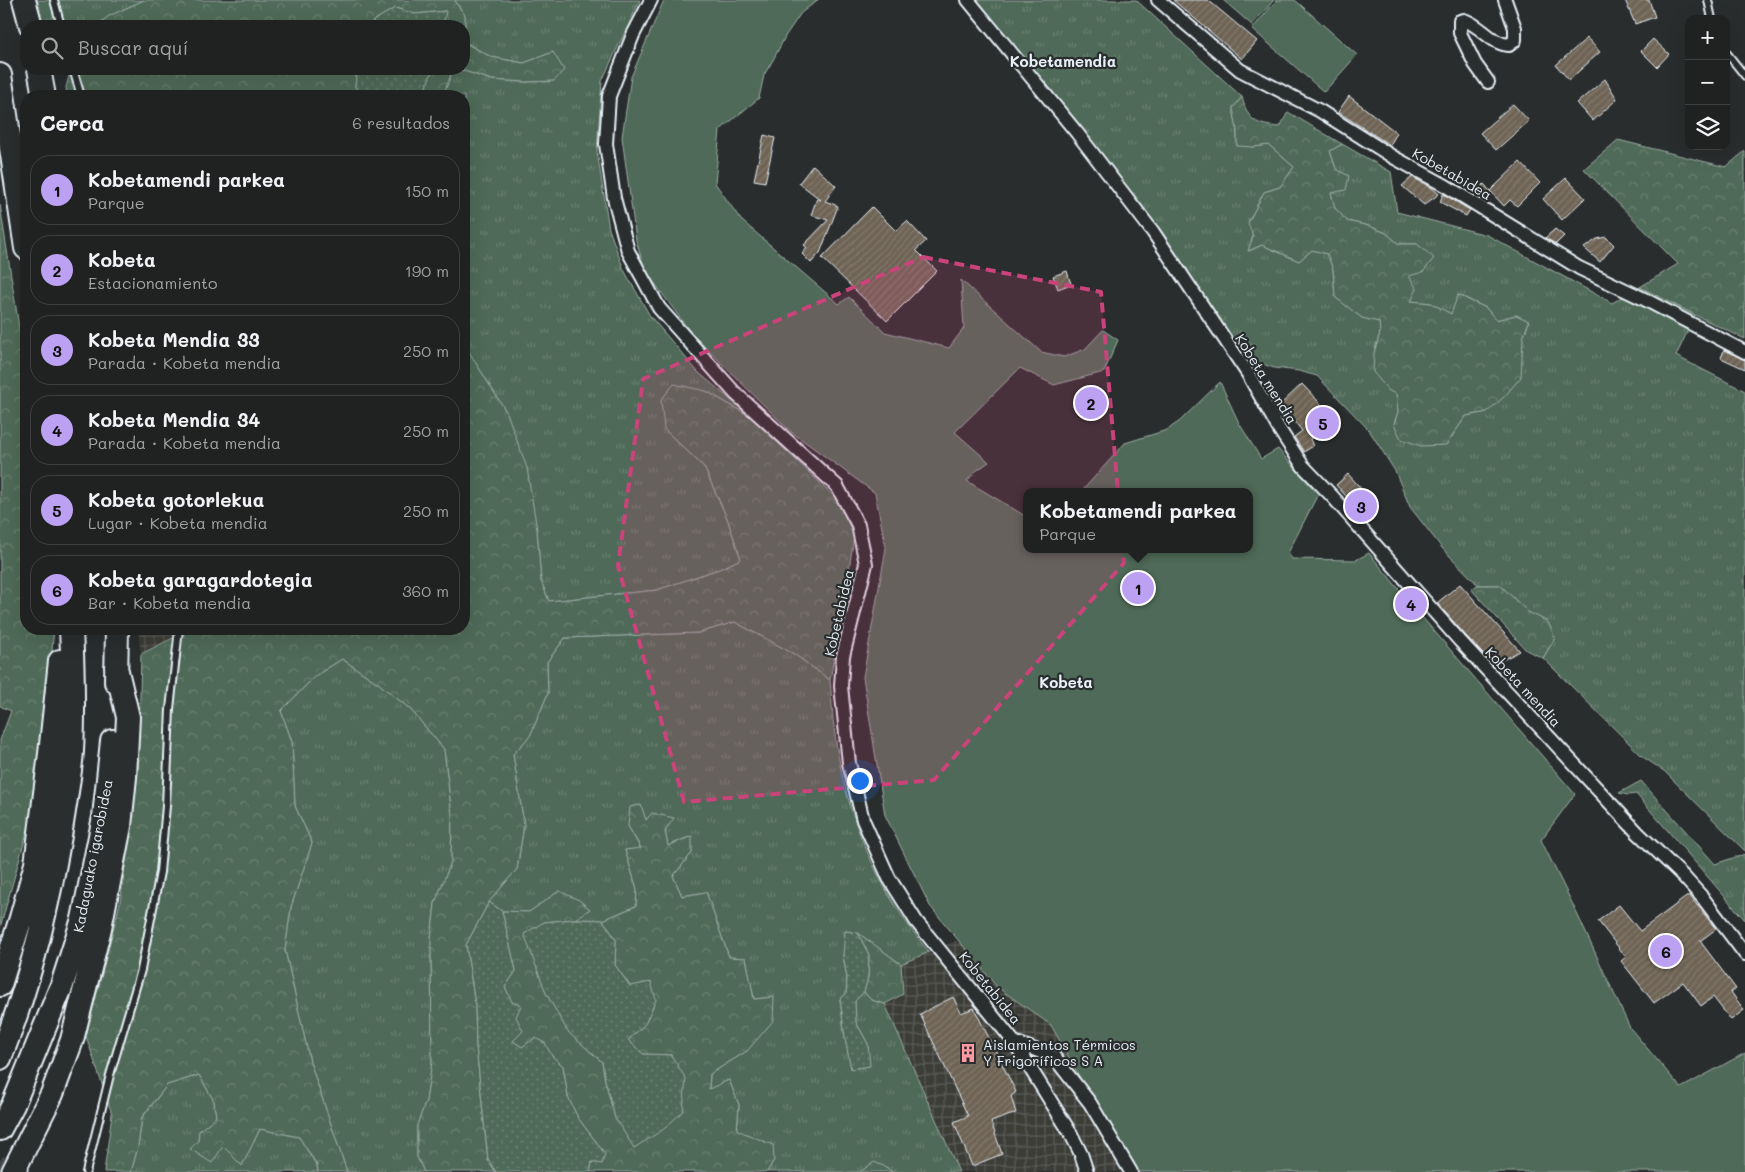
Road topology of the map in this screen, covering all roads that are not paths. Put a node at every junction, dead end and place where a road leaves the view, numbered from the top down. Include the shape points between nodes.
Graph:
1 (24, 0) edge
2 (54, 0) edge
3 (651, 0) edge
4 (968, 0) edge
5 (1158, 0) edge
6 (1505, 0) edge
7 (1708, 0) edge
8 (1711, 15) edge
9 (29, 20) edge
10 (59, 20) edge
11 (1730, 57) edge
12 (0, 75) edge
13 (40, 75) edge
14 (75, 75) edge
15 (1745, 76) edge
16 (1488, 82) dead end
17 (43, 90) edge
18 (79, 90) edge
19 (20, 208) edge
20 (1745, 352) edge
21 (68, 635) edge
22 (70, 635) edge
23 (117, 635) edge
24 (178, 635) edge
25 (116, 667) junction
26 (1745, 954) edge
27 (0, 985) edge
28 (1014, 1042) junction
29 (0, 1058) edge
30 (0, 1129) edge
31 (13, 1172) edge
32 (86, 1172) edge
33 (1087, 1172) edge
34 (1131, 1172) edge

1 - 9 highway
2 - 10 lane
3 - 28 street, Kobetabidea via 609,96 606,144 614,198 628,251 659,308 735,392 837,486 858,525 866,564 843,656 842,686 849,763 863,820 889,878 916,921
4 - 26 street, Kobeta mendia via 1153,232 1248,374 1303,466 1631,826 1683,876
5 - 20 street, Kobetabidea via 1240,70 1320,111 1579,268
6 - 16 street via 1515,28 1515,40 1509,45 1500,44 1474,23 1460,21 1460,33
7 - 8 lane
11 - 15 lane
12 - 19 highway
13 - 17 highway
14 - 18 lane
21 - 27 highway via 60,662 36,864
22 - 29 highway via 72,752 55,863 31,970
23 - 25 highway, Kadaguako igarobidea
24 - 32 lane via 170,710 160,872 141,970
25 - 30 highway, Kadaguako igarobidea via 106,800 82,919 58,993 13,1106
25 - 31 highway via 128,717 120,826 72,1040 52,1094
28 - 33 street, Kobetabidea via 1071,1134
28 - 34 street via 1054,1058 1090,1103

